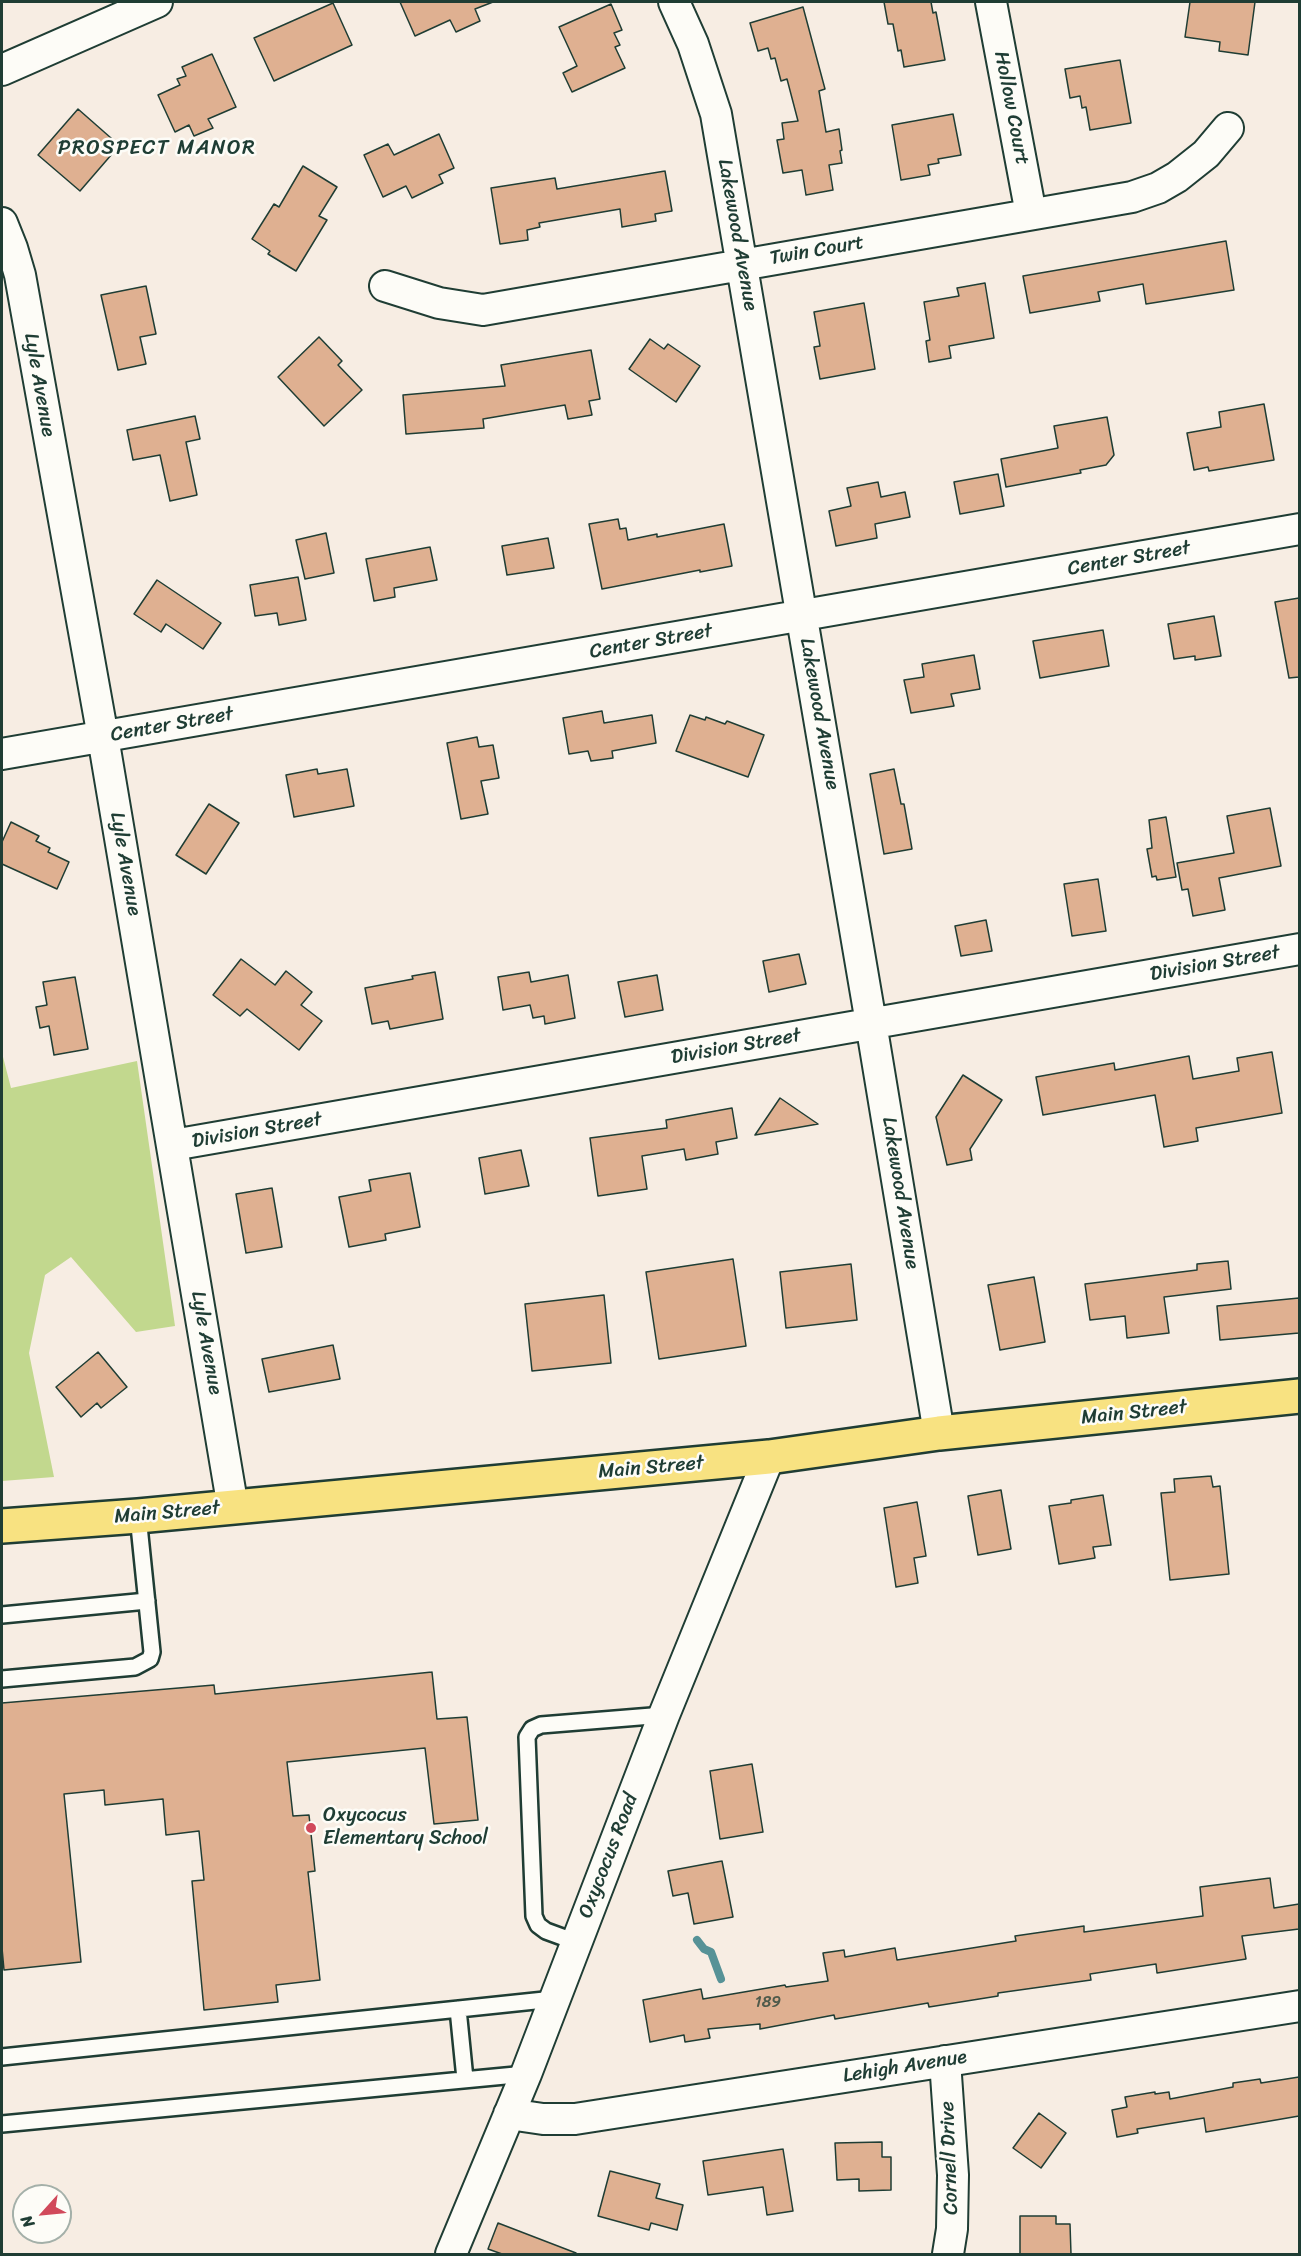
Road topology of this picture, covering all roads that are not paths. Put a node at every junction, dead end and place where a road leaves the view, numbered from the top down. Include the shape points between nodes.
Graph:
1 (157, 2) edge
2 (674, 2) edge
3 (991, 2) edge
4 (2, 70) edge
5 (1228, 128) dead end
6 (1031, 214) junction
7 (2, 223) edge
8 (742, 264) junction
9 (385, 286) dead end
10 (1299, 529) edge
11 (802, 616) junction
12 (103, 737) junction
13 (2, 754) edge
14 (1299, 949) edge
15 (871, 1023) junction
16 (173, 1146) junction
17 (1299, 1396) edge
18 (939, 1433) junction
19 (769, 1457) junction
20 (233, 1508) junction
21 (138, 1516) junction
22 (2, 1526) edge
23 (147, 1601) junction
24 (2, 1615) edge
25 (2, 1679) edge
26 (663, 1715) junction
27 (576, 1942) junction
28 (554, 1999) junction
29 (1299, 2006) edge
30 (458, 2009) junction
31 (2, 2057) edge
32 (945, 2061) junction
33 (526, 2074) junction
34 (465, 2079) junction
35 (509, 2114) junction
36 (2, 2124) edge
37 (451, 2254) edge
38 (948, 2254) edge

1 - 4 street
2 - 8 street, Lakewood Avenue via 693,44 716,114
3 - 6 street, Hollow Court
5 - 6 street, Twin Court via 1206,154 1158,188 1132,197
6 - 8 street, Twin Court
7 - 12 street, Lyle Avenue via 20,275
8 - 9 street, Twin Court via 483,310 440,303
8 - 11 street, Lakewood Avenue
10 - 11 street, Center Street
11 - 12 street, Center Street
11 - 15 street, Lakewood Avenue
12 - 13 street, Center Street
12 - 16 street, Lyle Avenue
14 - 15 street, Division Street
15 - 16 street, Division Street
15 - 18 street, Lakewood Avenue
16 - 20 street, Lyle Avenue
17 - 18 highway, Main Street
18 - 19 highway, Main Street
19 - 20 highway, Main Street
19 - 26 street, Oxycocus Road
20 - 21 highway, Main Street
21 - 22 highway, Main Street
21 - 23 lane
23 - 24 lane
23 - 25 lane via 152,1652 145,1662 135,1667
26 - 27 street, Oxycocus Road
26 - 27 lane via 541,1725 527,1737 534,1916 546,1931
27 - 28 street, Oxycocus Road
28 - 30 lane
28 - 33 street, Oxycocus Road
29 - 32 street, Lehigh Avenue
30 - 31 lane
30 - 34 lane
32 - 35 street, Lehigh Avenue via 575,2119
32 - 38 street, Cornell Drive via 953,2175
33 - 34 lane
33 - 35 street, Oxycocus Road
34 - 36 lane
35 - 37 street, Oxycocus Road

